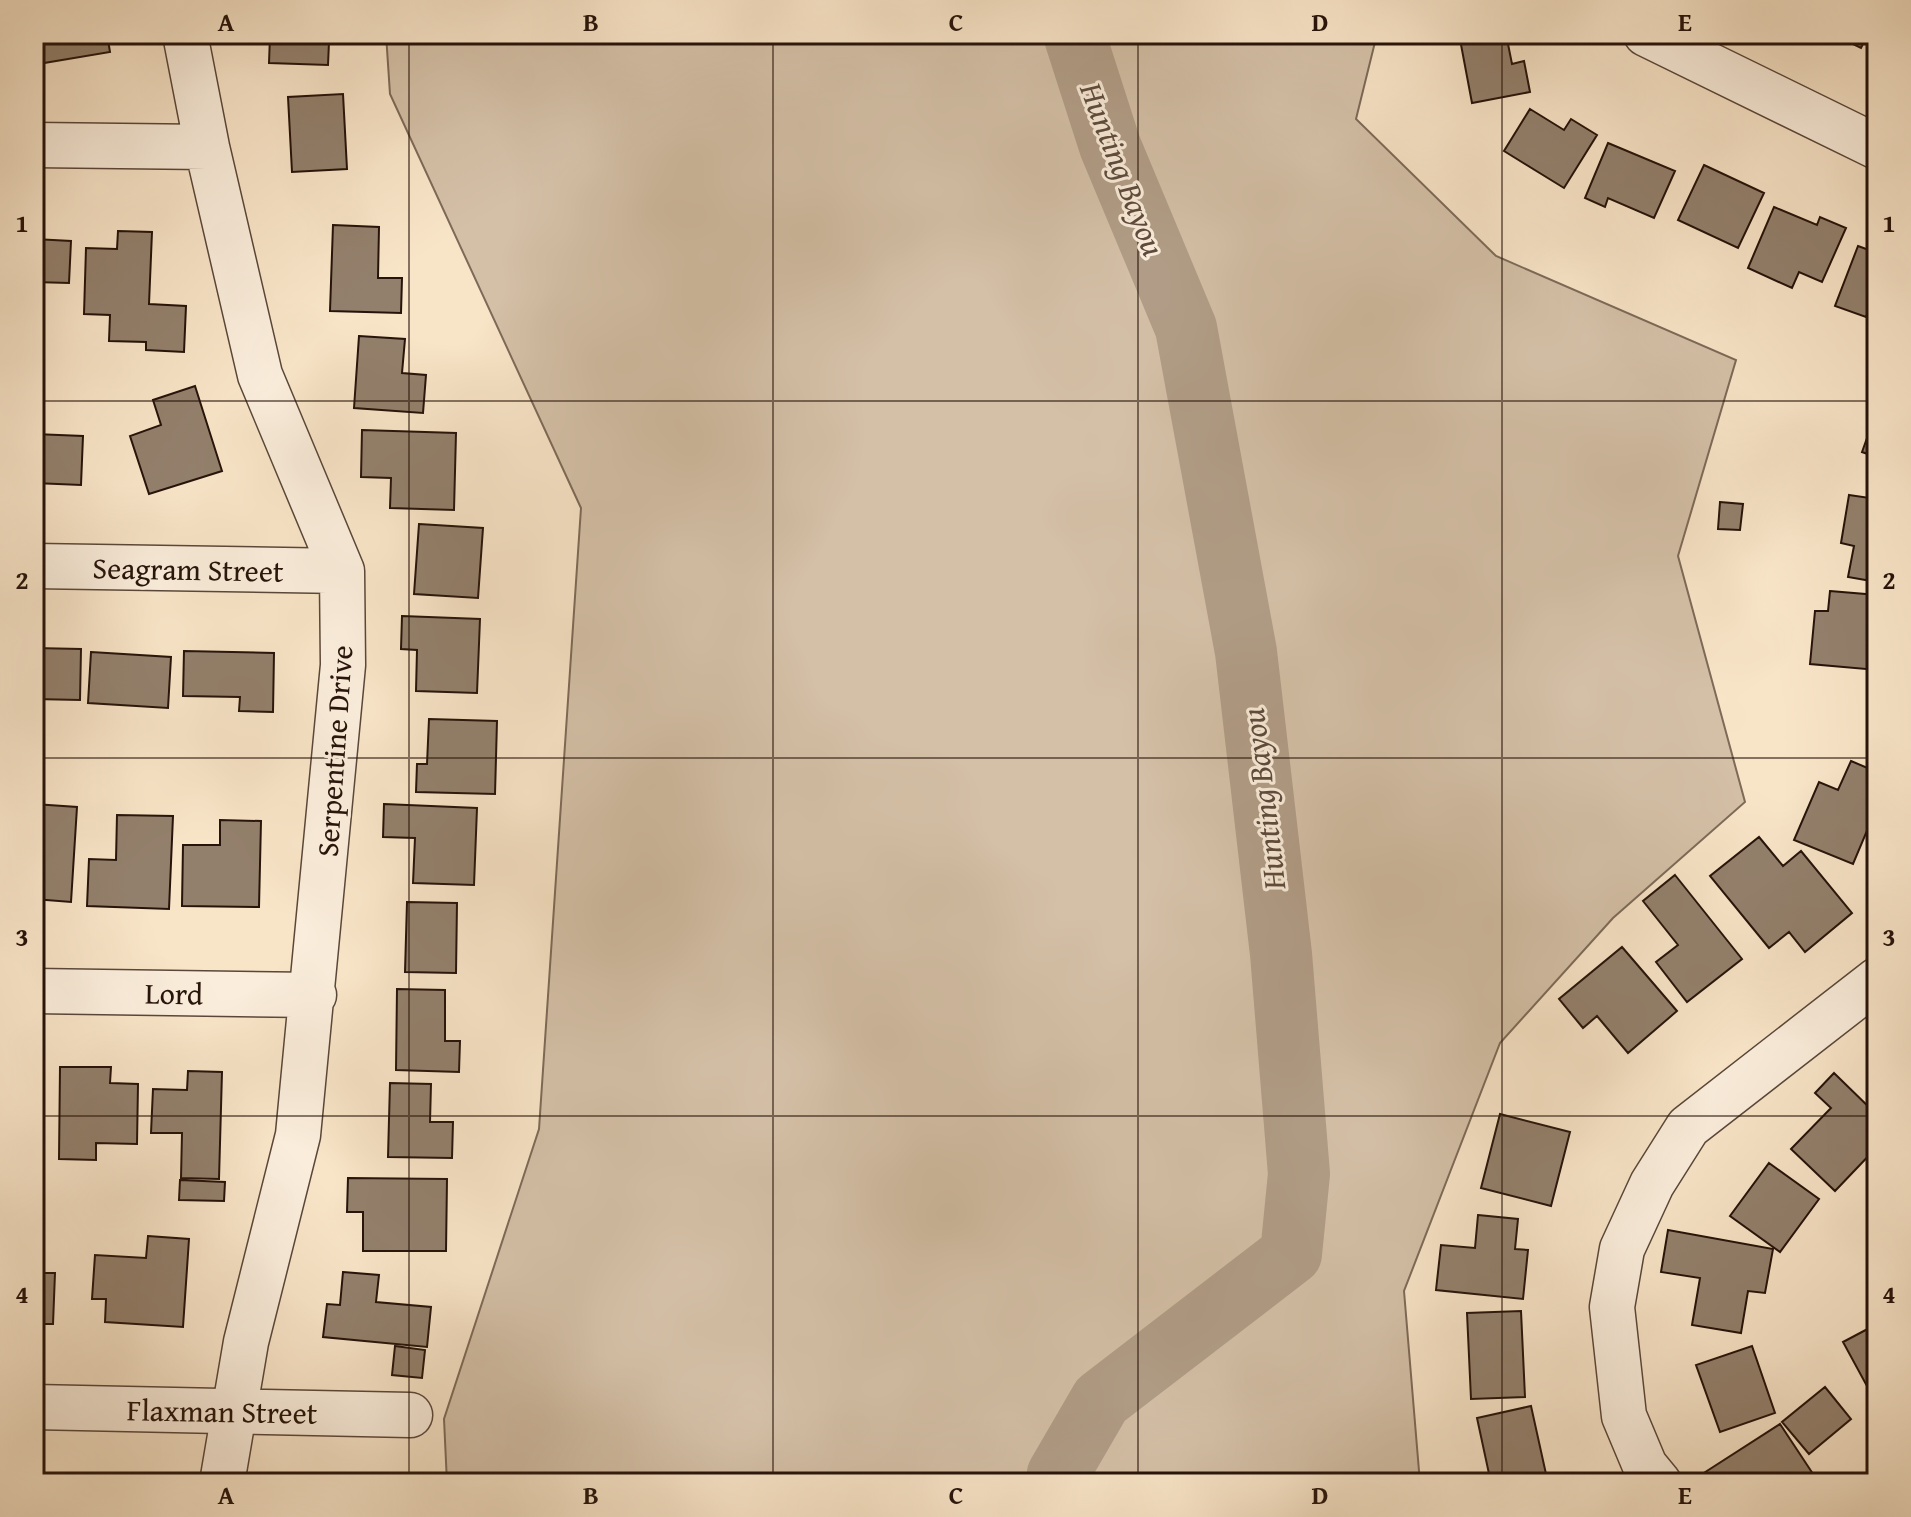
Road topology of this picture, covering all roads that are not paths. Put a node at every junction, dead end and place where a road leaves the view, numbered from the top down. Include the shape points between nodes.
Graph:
1 (185, 34) edge
2 (1646, 34) edge
3 (34, 145) edge
4 (207, 147) junction
5 (1877, 147) edge
6 (34, 566) edge
7 (342, 571) junction
8 (1877, 980) edge
9 (34, 991) edge
10 (314, 995) junction
11 (34, 1407) edge
12 (234, 1411) junction
13 (410, 1415) dead end
14 (222, 1483) edge
15 (1659, 1483) edge

1 - 4 street, Serpentine Drive
2 - 5 street
3 - 4 street
4 - 7 street, Serpentine Drive via 260,375
6 - 7 street, Seagram Street
7 - 10 street, Serpentine Drive via 343,665
8 - 15 street via 1688,1127 1652,1184 1622,1249 1612,1307 1624,1416 1645,1466
9 - 10 street, Lord
10 - 12 street, Serpentine Drive via 298,1135
11 - 12 street, Flaxman Street
12 - 13 street, Flaxman Street
12 - 14 street, Serpentine Drive

